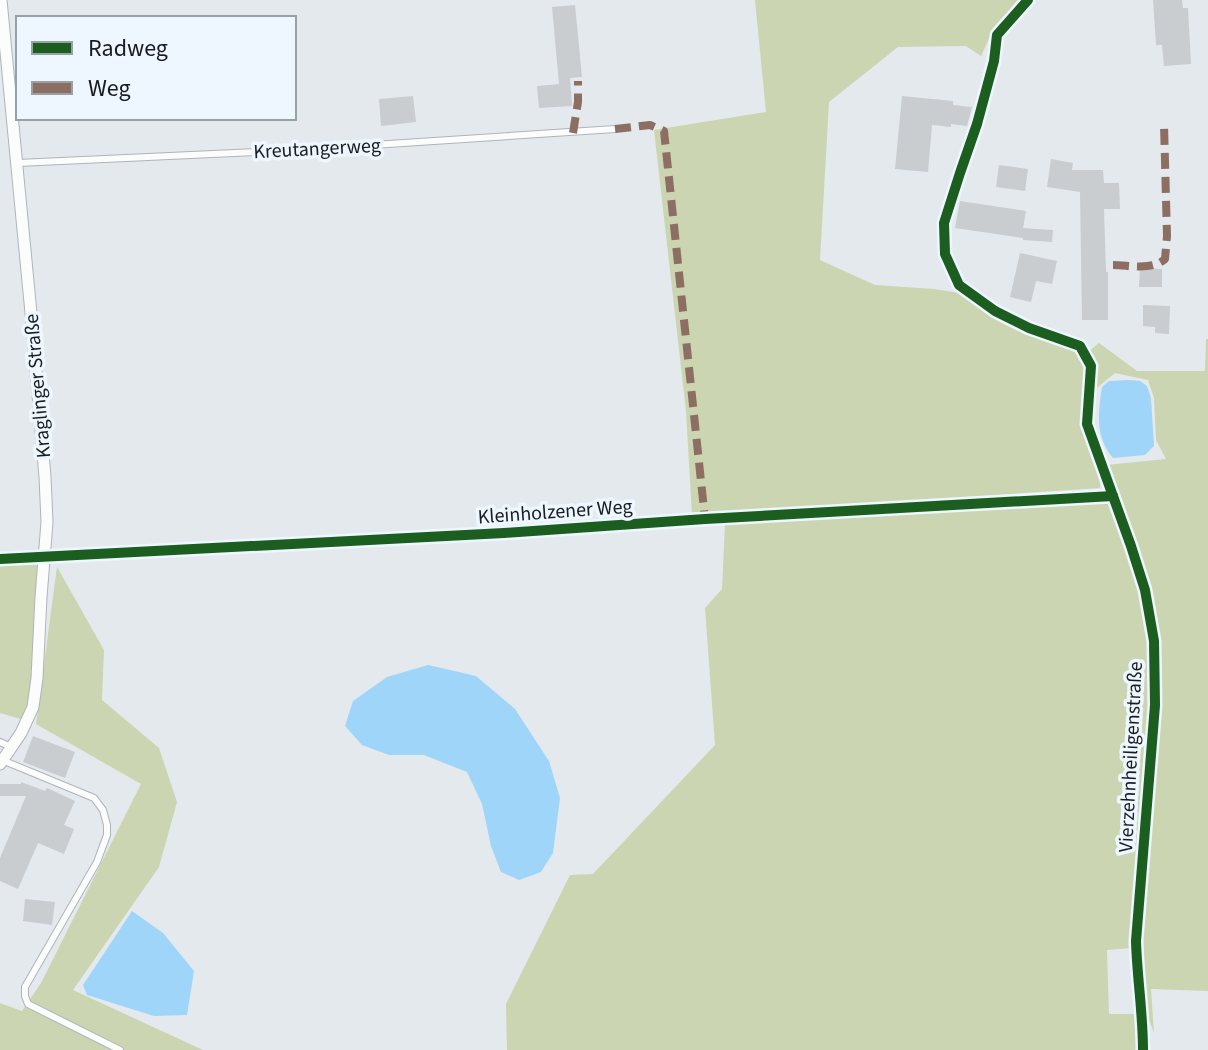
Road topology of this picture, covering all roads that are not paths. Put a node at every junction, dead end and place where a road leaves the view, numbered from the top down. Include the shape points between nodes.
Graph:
1 (1, 0) edge
2 (1028, 0) edge
3 (615, 129) dead end
4 (18, 163) junction
5 (1113, 496) junction
6 (44, 555) junction
7 (0, 559) edge
8 (6, 745) edge
9 (1, 762) edge
10 (120, 1050) edge
11 (1143, 1050) edge

1 - 4 street, Kraglinger Straße
2 - 5 street, Vierzehnheiligenstraße via 997,35 977,124 944,223 945,254 959,285 995,311 1080,346 1091,366 1087,424
3 - 4 lane, Kreutangerweg
4 - 6 street, Kraglinger Straße via 45,477
5 - 6 street, Kleinholzener Weg
5 - 11 street, Vierzehnheiligenstraße via 1145,590 1154,641 1155,705 1136,941
6 - 7 street, Kleinholzener Weg
6 - 8 street, Kraglinger Straße via 33,707 21,733
8 - 9 street, Kraglinger Straße
9 - 10 lane via 94,798 103,810 107,835 97,862 25,987 25,996 28,1004

